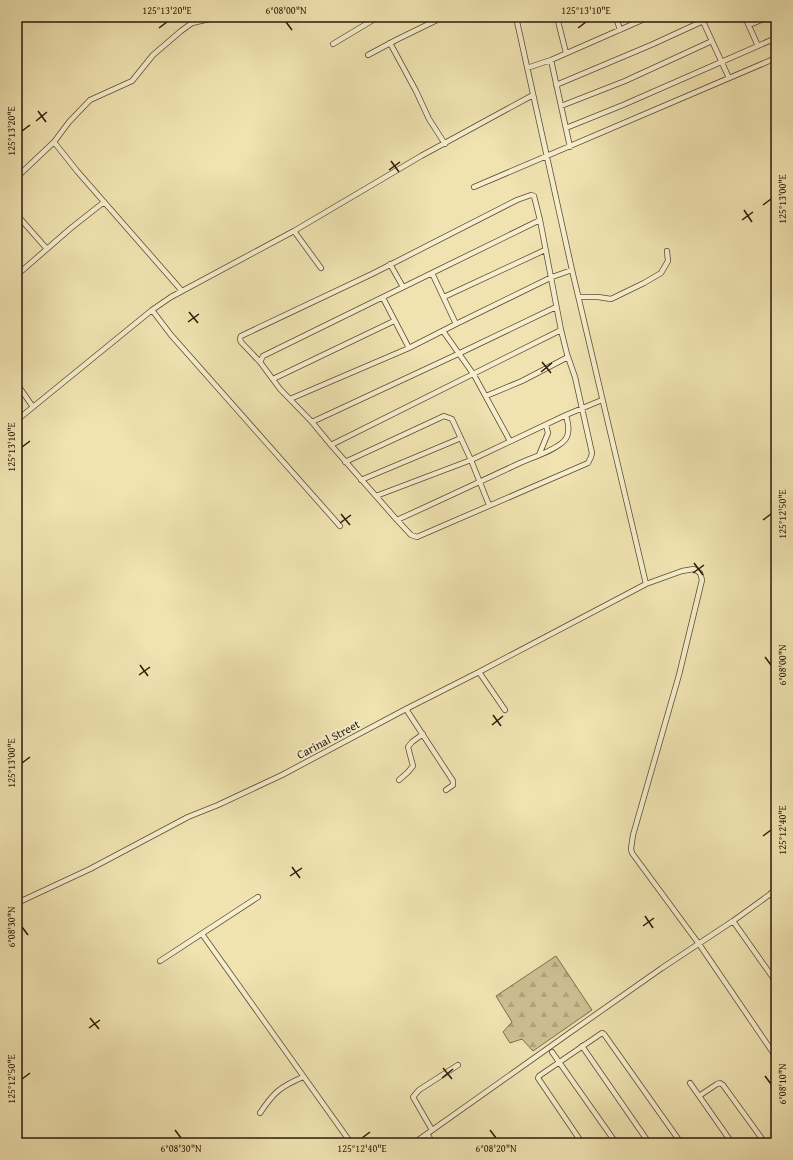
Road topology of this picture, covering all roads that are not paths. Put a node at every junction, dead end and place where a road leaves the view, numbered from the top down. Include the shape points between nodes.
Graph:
1 (218, 17) edge
2 (378, 17) edge
3 (443, 17) edge
4 (516, 17) edge
5 (557, 17) edge
6 (616, 17) edge
7 (649, 17) edge
8 (712, 17) edge
9 (745, 17) edge
10 (768, 17) edge
11 (702, 19) edge
12 (749, 25) junction
13 (620, 30) junction
14 (776, 38) edge
15 (712, 41) junction
16 (390, 43) junction
17 (333, 44) dead end
18 (758, 46) junction
19 (566, 53) junction
20 (368, 55) dead end
21 (776, 58) edge
22 (551, 60) junction
23 (722, 62) junction
24 (527, 68) junction
25 (729, 78) junction
26 (556, 85) junction
27 (533, 95) junction
28 (561, 106) junction
29 (566, 128) junction
30 (54, 142) junction
31 (445, 144) junction
32 (570, 147) junction
33 (547, 156) junction
34 (17, 177) edge
35 (474, 187) dead end
36 (104, 202) junction
37 (17, 215) edge
38 (540, 220) junction
39 (294, 230) junction
40 (47, 249) junction
41 (545, 250) junction
42 (667, 251) dead end
43 (390, 264) junction
44 (321, 268) dead end
45 (572, 270) junction
46 (432, 273) junction
47 (17, 275) edge
48 (552, 277) junction
49 (403, 287) junction
50 (182, 291) junction
51 (444, 297) junction
52 (578, 297) junction
53 (383, 298) junction
54 (556, 306) junction
55 (152, 310) junction
56 (394, 321) junction
57 (456, 324) junction
58 (561, 330) junction
59 (443, 331) junction
60 (408, 348) junction
61 (458, 354) junction
62 (568, 357) junction
63 (260, 362) junction
64 (474, 375) junction
65 (273, 379) junction
66 (17, 384) edge
67 (486, 396) junction
68 (290, 399) junction
69 (602, 400) junction
70 (33, 407) junction
71 (582, 408) junction
72 (566, 415) junction
73 (17, 420) edge
74 (312, 422) junction
75 (546, 425) junction
76 (461, 438) junction
77 (510, 441) junction
78 (331, 445) junction
79 (540, 455) junction
80 (471, 460) junction
81 (345, 462) junction
82 (361, 480) junction
83 (480, 483) junction
84 (376, 496) junction
85 (489, 505) junction
86 (398, 520) junction
87 (340, 526) dead end
88 (646, 584) junction
89 (480, 672) junction
90 (406, 709) junction
91 (505, 710) dead end
92 (422, 734) junction
93 (399, 780) dead end
94 (446, 790) dead end
95 (774, 892) edge
96 (258, 897) dead end
97 (776, 900) edge
98 (17, 903) edge
99 (733, 921) junction
100 (202, 934) junction
101 (698, 944) junction
102 (160, 961) dead end
103 (776, 982) edge
104 (582, 1046) junction
105 (552, 1052) dead end
106 (776, 1057) edge
107 (559, 1061) junction
108 (458, 1064) dead end
109 (303, 1077) junction
110 (690, 1083) dead end
111 (699, 1096) junction
112 (260, 1113) dead end
113 (432, 1130) junction
114 (427, 1134) junction
115 (351, 1143) edge
116 (414, 1143) edge
117 (433, 1143) edge
118 (582, 1143) edge
119 (616, 1143) edge
120 (649, 1143) edge
121 (681, 1143) edge
122 (732, 1143) edge
123 (764, 1143) edge

1 - 30 street via 192,23 153,55 132,81 90,100
2 - 17 street
3 - 16 street
4 - 24 street
5 - 19 street
6 - 13 street
7 - 13 street
8 - 11 street
9 - 12 street
10 - 12 street
11 - 15 street
11 - 26 street via 651,45
12 - 18 street
13 - 19 street
14 - 18 street
15 - 23 street
15 - 28 street via 625,81
16 - 20 street
16 - 31 street
18 - 23 street
19 - 22 street
21 - 25 street
22 - 24 street
22 - 26 street
23 - 25 street
23 - 29 street
24 - 27 street
25 - 32 street
26 - 28 street
27 - 31 street
27 - 33 street
28 - 29 street
29 - 32 street
30 - 34 street
30 - 36 street
31 - 39 street
32 - 33 street
33 - 35 street
33 - 45 street
36 - 40 street
36 - 50 street
37 - 40 street
38 - 41 street
38 - 43 street via 536,200 531,195
38 - 46 street
39 - 44 street
39 - 50 street
40 - 47 street
41 - 48 street
41 - 51 street
42 - 52 street via 668,261 662,273 644,284 611,299
43 - 49 street
43 - 63 street via 241,336 240,342
45 - 48 street
45 - 52 street
46 - 49 street
46 - 51 street
48 - 54 street
48 - 57 street
49 - 53 street
50 - 55 street
51 - 57 street
52 - 69 street
53 - 56 street
53 - 63 street via 263,356
54 - 58 street
54 - 61 street
55 - 70 street
55 - 87 street via 176,341
56 - 60 street
56 - 65 street
57 - 59 street
58 - 62 street
58 - 64 street
59 - 60 street
59 - 61 street
60 - 68 street
61 - 64 street
61 - 74 street
62 - 67 street
62 - 71 street
63 - 65 street
64 - 67 street
64 - 78 street
65 - 68 street
66 - 70 street
67 - 77 street
68 - 74 street
69 - 71 street
69 - 88 street
70 - 73 street
71 - 72 street
71 - 85 street via 592,453 590,461
72 - 75 street
72 - 79 street via 568,426 564,442
74 - 78 street
75 - 77 street
75 - 79 street via 548,433
76 - 80 street
76 - 81 street via 452,419 444,416
76 - 82 street
77 - 80 street
78 - 81 street
79 - 83 street
80 - 83 street
80 - 84 street
81 - 82 street
82 - 84 street
83 - 85 street
83 - 86 street
84 - 86 street
85 - 86 street via 417,537 411,535
88 - 89 street, Carinal Street
88 - 101 street, Carinal Street via 694,569 700,573 702,580 680,675 631,849
89 - 90 street, Carinal Street
89 - 91 street
90 - 92 street
90 - 98 street, Carinal Street via 282,775 188,817 90,869
92 - 93 street via 408,747 412,766
92 - 94 street via 453,781 453,785
95 - 97 street
95 - 99 street
96 - 100 street
99 - 101 street
99 - 103 street
100 - 102 street
100 - 109 street
101 - 106 street
101 - 113 street
104 - 107 street
104 - 120 street
104 - 121 street via 604,1034
105 - 107 street
107 - 118 street via 538,1078
107 - 119 street
108 - 113 street via 419,1090 413,1097
109 - 112 street via 281,1088
109 - 115 street
110 - 111 street
111 - 122 street
111 - 123 street via 717,1084 723,1085
113 - 114 street
114 - 116 street
114 - 117 street

